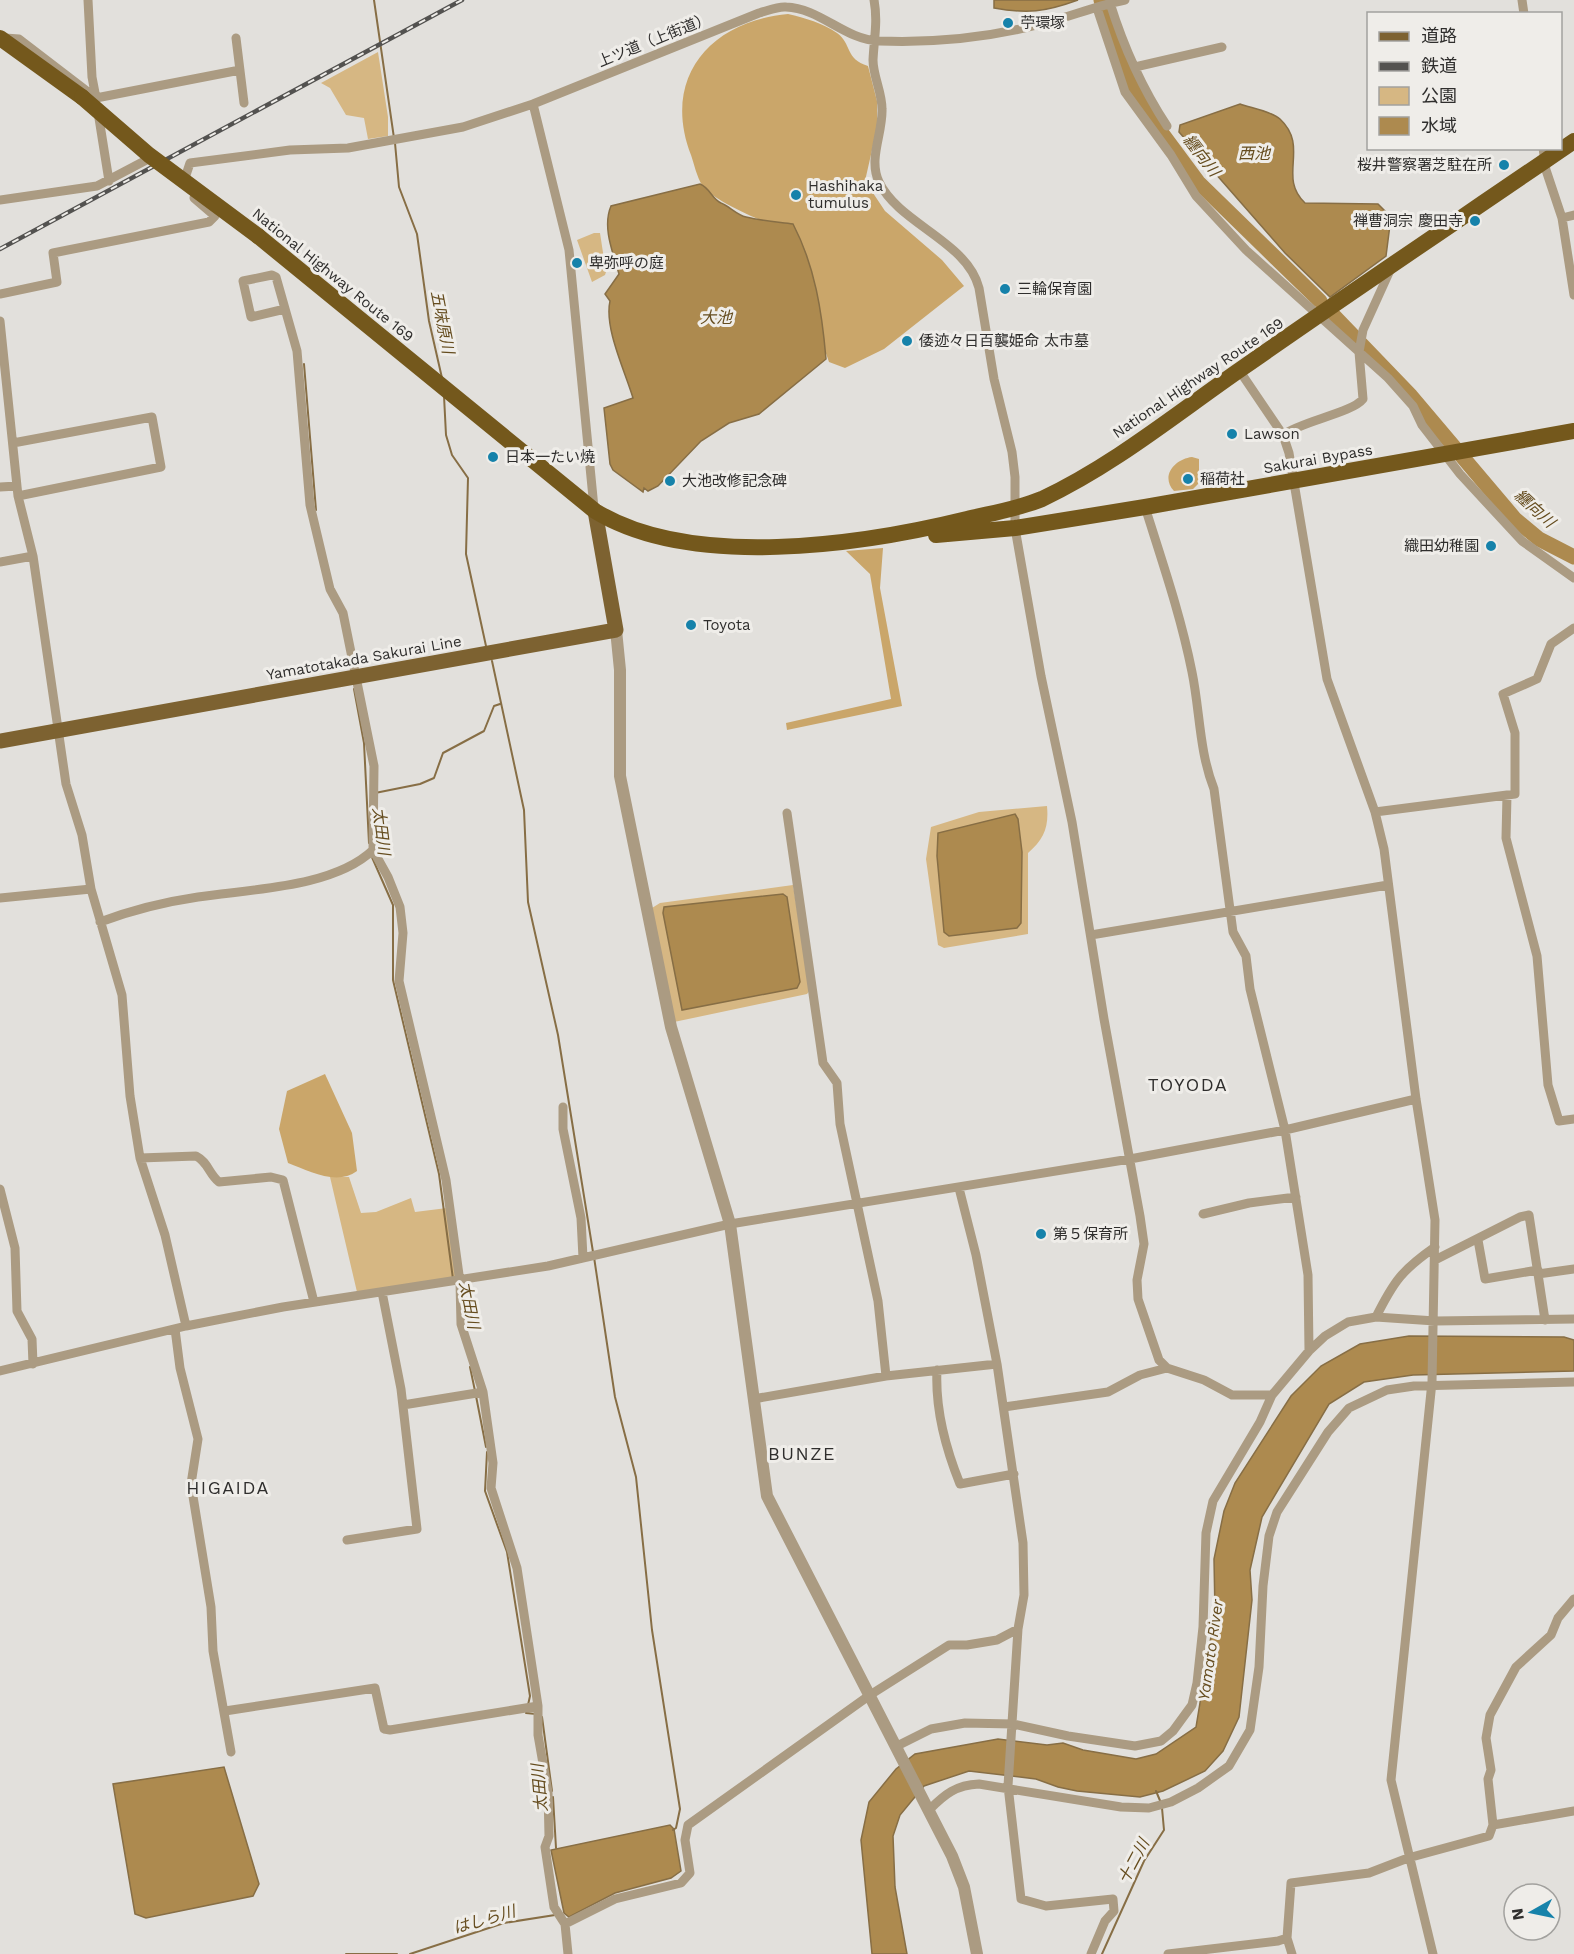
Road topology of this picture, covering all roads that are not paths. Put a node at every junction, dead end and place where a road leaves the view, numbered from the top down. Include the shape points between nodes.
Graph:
1 (88, 0) edge
2 (874, 0) edge
3 (1125, 0) edge
4 (1104, 6) junction
5 (0, 38) edge
6 (236, 38) dead end
7 (876, 41) junction
8 (1222, 47) dead end
9 (1135, 67) junction
10 (240, 70) junction
11 (89, 98) junction
12 (244, 102) dead end
13 (533, 104) junction
14 (1167, 126) dead end
15 (159, 153) dead end
16 (1544, 155) edge
17 (109, 181) junction
18 (0, 200) edge
19 (1574, 215) edge
20 (1562, 218) junction
21 (1392, 266) junction
22 (0, 294) edge
23 (1574, 295) edge
24 (285, 309) junction
25 (1318, 317) junction
26 (0, 321) edge
27 (1360, 351) junction
28 (1239, 370) junction
29 (1574, 431) edge
30 (1283, 435) junction
31 (13, 443) junction
32 (1448, 454) junction
33 (1296, 482) junction
34 (590, 483) junction
35 (565, 487) junction
36 (0, 488) edge
37 (17, 491) junction
38 (1145, 507) junction
39 (1014, 508) junction
40 (594, 511) junction
41 (1015, 528) junction
42 (889, 537) junction
43 (33, 556) junction
44 (0, 562) edge
45 (1574, 578) edge
46 (1574, 628) edge
47 (616, 630) junction
48 (356, 678) junction
49 (57, 731) junction
50 (0, 741) edge
51 (1507, 795) junction
52 (1375, 812) junction
53 (787, 813) dead end
54 (373, 850) junction
55 (1388, 885) junction
56 (91, 890) junction
57 (0, 898) edge
58 (1230, 911) junction
59 (100, 922) junction
60 (1090, 935) junction
61 (1416, 1099) junction
62 (562, 1107) dead end
63 (1574, 1119) edge
64 (1285, 1130) junction
65 (140, 1158) junction
66 (1130, 1159) junction
67 (959, 1188) junction
68 (0, 1189) edge
69 (1296, 1197) junction
70 (856, 1205) junction
71 (1203, 1214) dead end
72 (730, 1224) junction
73 (1478, 1240) junction
74 (1435, 1247) junction
75 (583, 1258) junction
76 (1435, 1260) junction
77 (1574, 1269) edge
78 (1538, 1272) junction
79 (460, 1281) junction
80 (382, 1292) junction
81 (314, 1302) junction
82 (1376, 1317) junction
83 (1574, 1319) edge
84 (1545, 1320) junction
85 (1434, 1324) junction
86 (186, 1326) junction
87 (175, 1329) junction
88 (1309, 1350) junction
89 (33, 1364) junction
90 (997, 1364) junction
91 (1167, 1368) junction
92 (937, 1370) junction
93 (0, 1371) edge
94 (886, 1376) junction
95 (1574, 1382) edge
96 (1431, 1384) junction
97 (483, 1392) junction
98 (1272, 1395) junction
99 (753, 1399) junction
100 (403, 1405) junction
101 (1004, 1407) junction
102 (1014, 1474) junction
103 (347, 1540) dead end
104 (1574, 1599) edge
105 (1018, 1629) junction
106 (870, 1695) junction
107 (538, 1706) junction
108 (225, 1711) junction
109 (1013, 1726) junction
110 (898, 1748) junction
111 (231, 1752) dead end
112 (1008, 1788) junction
113 (928, 1807) junction
114 (1574, 1811) edge
115 (1493, 1825) junction
116 (1408, 1858) junction
117 (565, 1924) junction
118 (1287, 1938) junction
119 (568, 1954) edge
120 (977, 1954) edge
121 (1091, 1954) edge
122 (1168, 1954) edge
123 (1292, 1954) edge
124 (1433, 1954) edge

1 - 11 street via 92,77
2 - 7 street
3 - 4 street, 上ツ道（上街道）
4 - 7 street, 上ツ道（上街道） via 972,38
4 - 9 street
4 - 25 street via 1125,92 1196,196 1246,250
5 - 11 highway, National Highway Route 169
6 - 10 street
7 - 13 street, 上ツ道（上街道） via 855,36 807,12 785,7 759,13
7 - 39 street via 874,70 882,108 874,162 879,182 900,207 962,260 977,280 994,379 1012,452
8 - 9 street
9 - 14 street
10 - 11 street
10 - 12 street
11 - 17 street
11 - 35 highway, National Highway Route 169, bridge via 149,155 258,236
13 - 22 street, 上ツ道（上街道） via 464,127 348,148 290,150 190,163 182,187 215,216 209,222 53,253 57,282
13 - 34 street via 569,250
15 - 17 street
16 - 20 street
16 - 21 highway, National Highway Route 169
17 - 18 street
19 - 20 street
20 - 23 street
21 - 25 highway, National Highway Route 169
21 - 27 street via 1363,330
24 - 24 street via 276,277 243,281 251,317
24 - 48 street via 297,351 310,505 330,589 344,613
25 - 27 street
25 - 28 highway, National Highway Route 169
26 - 31 street
27 - 30 street via 1363,399
27 - 32 street via 1413,406 1422,425
28 - 30 street
28 - 39 highway, National Highway Route 169 via 1164,426 1067,485
29 - 32 highway, Sakurai Bypass
30 - 33 street
31 - 37 street
31 - 37 street via 152,417 161,467
32 - 33 highway, Sakurai Bypass
32 - 45 street via 1522,541
33 - 38 highway, Sakurai Bypass
33 - 52 street via 1327,679
34 - 35 street via 585,490
34 - 40 street
35 - 40 highway, National Highway Route 169
36 - 37 street
37 - 43 street
38 - 41 highway, Sakurai Bypass
38 - 58 street via 1192,671 1206,768 1214,789
39 - 41 street
39 - 42 highway, National Highway Route 169
40 - 42 highway, National Highway Route 169 via 634,531 698,545 786,545
40 - 47 main road
41 - 42 highway, Sakurai Bypass
41 - 60 street
43 - 44 street
43 - 49 street
46 - 51 street via 1551,644 1538,679 1503,694 1515,733 1516,789 1515,794
47 - 48 main road, Yamatotakada Sakurai Line
47 - 72 street via 620,776 671,1027
48 - 49 main road, Yamatotakada Sakurai Line
48 - 54 street via 374,766
49 - 50 main road, Yamatotakada Sakurai Line
49 - 56 street
51 - 52 street
51 - 63 street via 1506,837 1537,956 1548,1085 1559,1121
52 - 55 street
53 - 70 street via 823,1063 837,1083 840,1124
54 - 59 street via 348,869 268,889 140,908
54 - 79 street via 400,907 403,933 399,981 444,1170
55 - 58 street
55 - 61 street
56 - 57 street
56 - 59 street
58 - 60 street
58 - 64 street via 1233,932 1246,956 1250,989
59 - 65 street via 122,995 130,1096
60 - 66 street
61 - 64 street
61 - 74 street via 1436,1220
62 - 75 street via 581,1218
64 - 66 street
64 - 69 street
65 - 81 street via 196,1156 204,1160 219,1182 271,1177 282,1180
65 - 86 street via 165,1235
66 - 67 street
66 - 91 street via 1144,1244 1137,1280 1138,1299 1159,1360
67 - 70 street
67 - 90 street
68 - 89 street via 15,1248 17,1311 32,1339
69 - 71 street
69 - 88 street via 1308,1275
70 - 72 street
70 - 94 street via 878,1301
72 - 75 street
72 - 99 street
73 - 76 street
73 - 78 street via 1485,1279
73 - 78 street via 1529,1215
74 - 76 street
74 - 82 street via 1407,1267
75 - 79 street
76 - 85 street
77 - 78 street
78 - 84 street
79 - 80 street
79 - 97 street via 461,1324
80 - 81 street
80 - 100 street
81 - 86 street
82 - 85 street
82 - 88 street via 1348,1322
83 - 84 street
84 - 85 street
85 - 96 street
86 - 87 street
87 - 89 street
87 - 108 street via 180,1368 198,1439 191,1484
88 - 98 street
89 - 93 street
90 - 92 street
90 - 101 street
91 - 98 street via 1204,1380 1232,1395
91 - 101 street via 1140,1374 1108,1392
92 - 94 street
92 - 102 street via 936,1397 947,1450 960,1484
94 - 99 street
95 - 96 street
96 - 112 street via 1387,1390 1349,1408 1328,1432 1277,1512 1269,1536 1250,1730 1229,1766 1171,1802 1149,1808
96 - 116 street via 1391,1780
97 - 100 street
97 - 107 street via 493,1463 490,1488 517,1568
98 - 109 street via 1213,1501 1206,1533 1197,1683 1192,1705 1182,1720 1161,1741 1135,1746
99 - 106 street via 767,1496
100 - 103 street via 417,1529
101 - 102 street
102 - 105 street via 1023,1543 1024,1594
104 - 115 street via 1558,1618 1551,1635 1516,1666 1490,1715 1486,1730
105 - 106 street via 996,1640 949,1645
105 - 109 street
106 - 110 street
106 - 117 street via 688,1825 685,1840 690,1872 681,1883 615,1899
107 - 108 street via 390,1730 384,1729 375,1688
107 - 117 street via 538,1735 548,1792 549,1836 545,1847 554,1907
108 - 111 street
109 - 110 street via 965,1723 931,1729
109 - 112 street
110 - 113 street
112 - 113 street via 964,1785
112 - 121 street via 1021,1899 1046,1906 1113,1899 1114,1911
113 - 120 street via 964,1887
114 - 115 street
115 - 116 street via 1489,1836
116 - 118 street via 1369,1873 1291,1883
116 - 124 street
117 - 119 street
118 - 122 street
118 - 123 street

